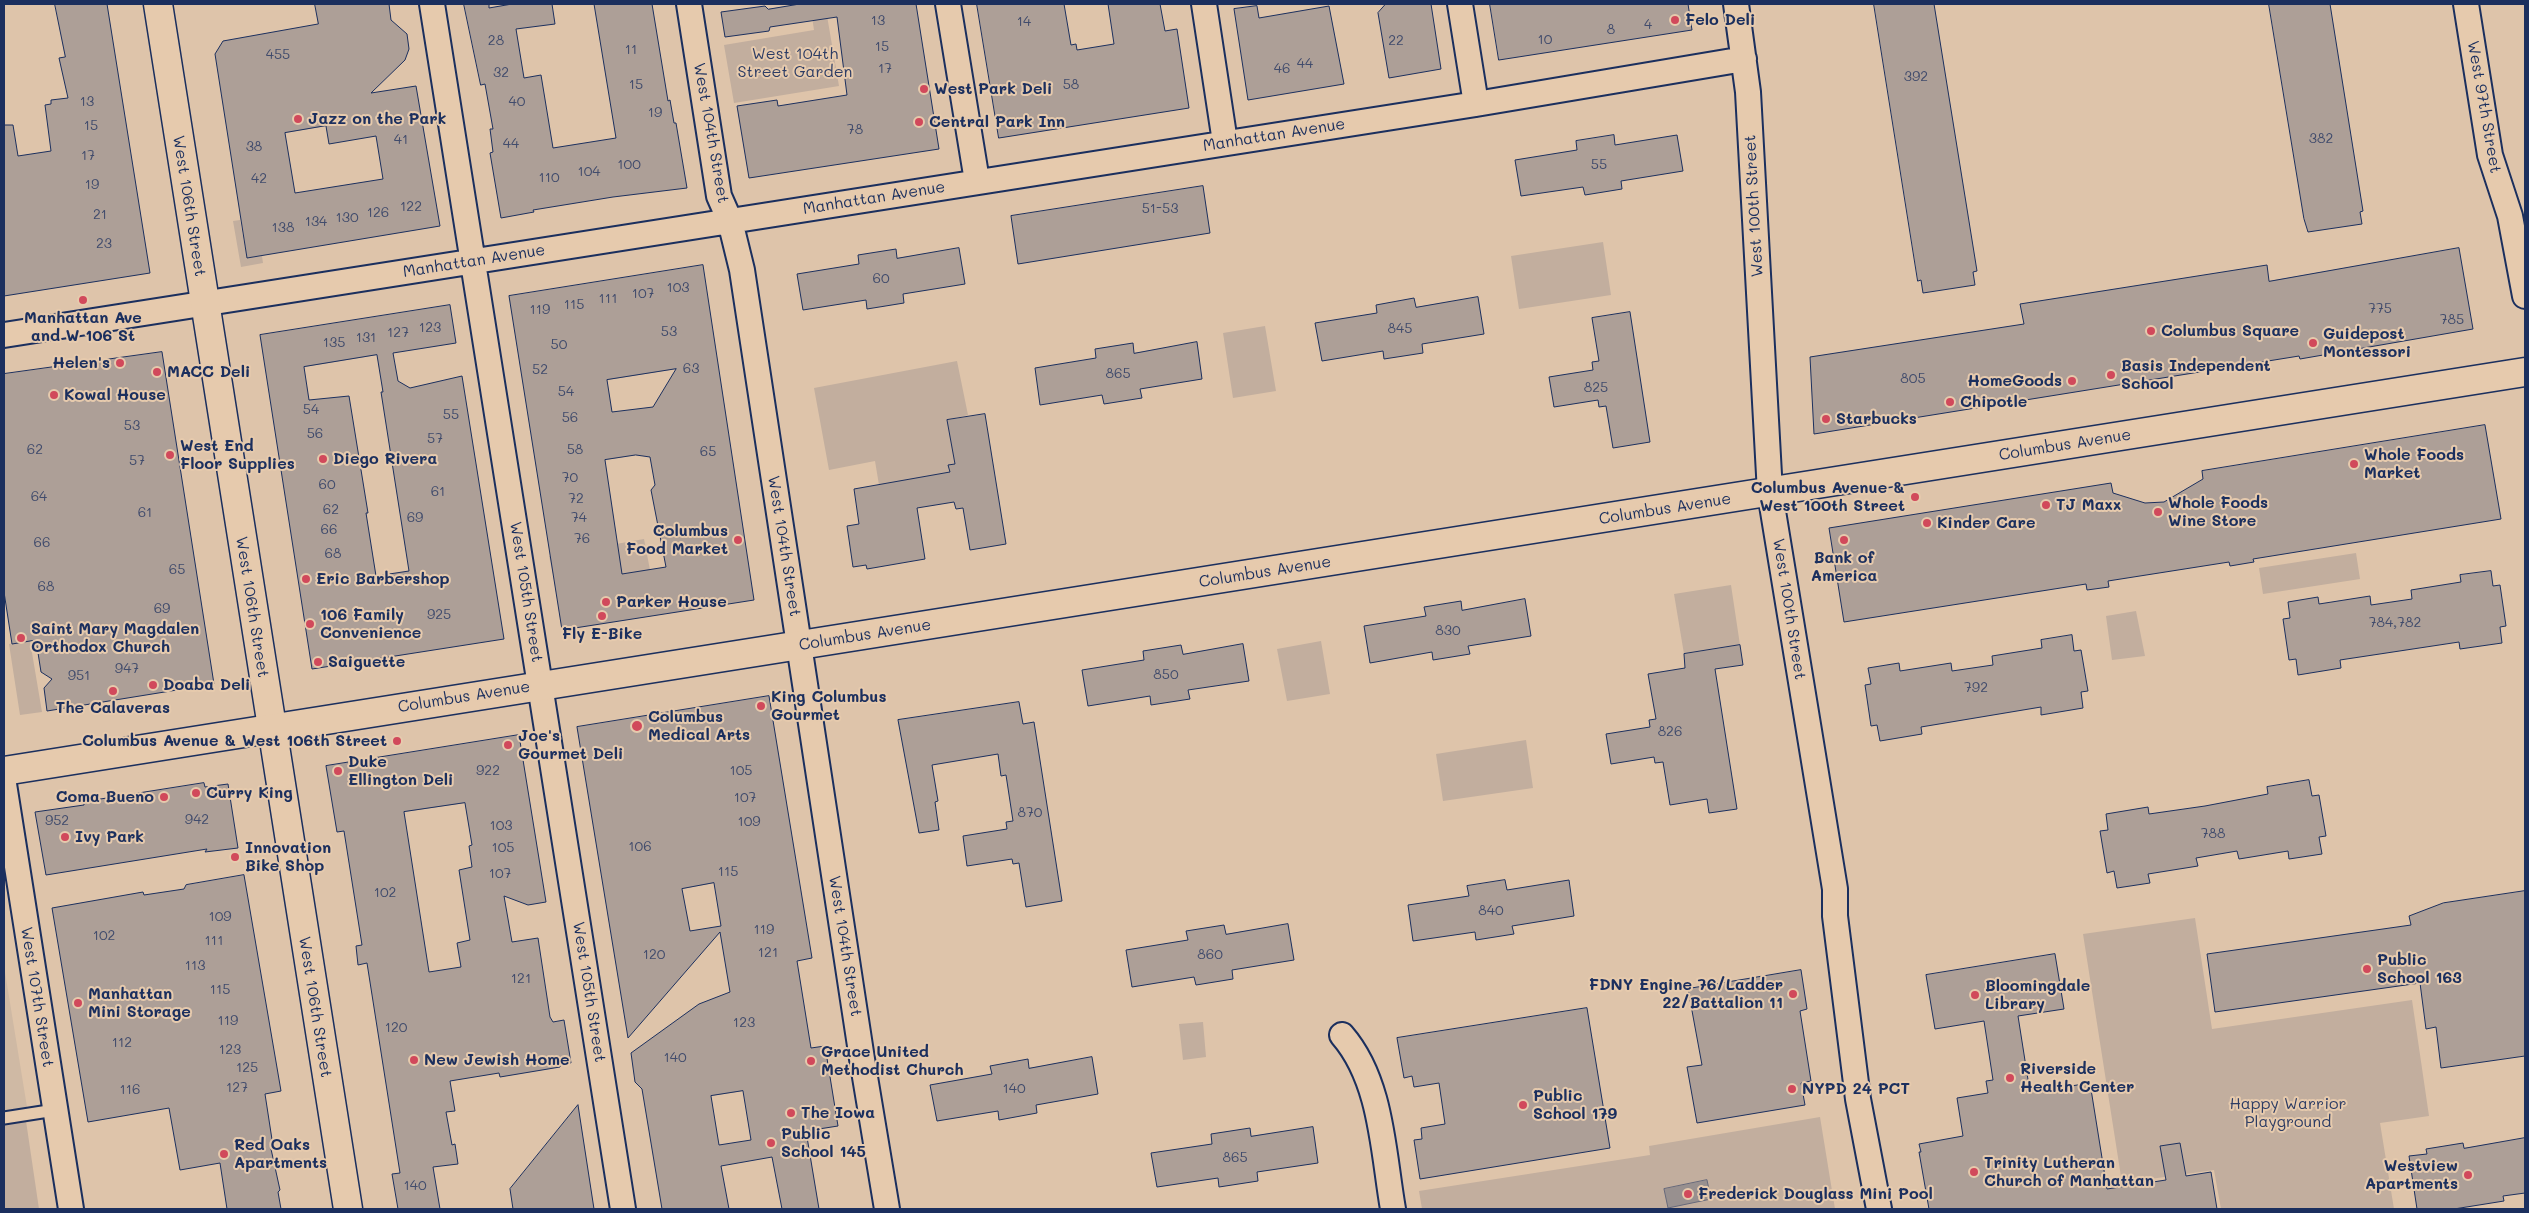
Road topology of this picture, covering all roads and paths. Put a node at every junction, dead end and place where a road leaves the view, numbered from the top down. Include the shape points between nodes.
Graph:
1 (158, 4) edge
2 (432, 4) edge
3 (689, 4) edge
4 (948, 4) edge
5 (1204, 4) edge
6 (1460, 4) edge
7 (1736, 4) edge
8 (2466, 4) edge
9 (1744, 59) junction
10 (1476, 104) junction
11 (1226, 142) junction
12 (977, 181) junction
13 (730, 221) junction
14 (474, 261) junction
15 (2525, 296) edge
16 (204, 304) junction
17 (4, 335) edge
18 (2525, 372) edge
19 (1770, 493) junction
20 (799, 645) junction
21 (541, 686) junction
22 (271, 727) junction
23 (4, 771) edge
24 (4, 784) edge
25 (1342, 1035) dead end
26 (55, 1110) junction
27 (4, 1118) edge
28 (71, 1209) edge
29 (348, 1209) edge
30 (623, 1209) edge
31 (887, 1209) edge
32 (1393, 1209) edge
33 (1879, 1209) edge

1 - 16 main road, West 106th Street
2 - 14 street, West 105th Street
3 - 13 street, West 104th Street via 719,196
4 - 12 street
5 - 11 street
6 - 10 street
7 - 9 street, West 100th Street
8 - 15 street, West 97th Street via 2490,155 2510,216
9 - 10 street, Manhattan Avenue
9 - 19 street, West 100th Street
10 - 11 street, Manhattan Avenue
11 - 12 street, Manhattan Avenue
12 - 13 street, Manhattan Avenue
13 - 14 street, Manhattan Avenue
13 - 20 street, West 104th Street via 742,270
14 - 16 street, Manhattan Avenue
14 - 21 street, West 105th Street
16 - 17 street, Manhattan Avenue
16 - 22 main road, West 106th Street
18 - 19 main road, Columbus Avenue
19 - 20 main road, Columbus Avenue
19 - 33 street, West 100th Street via 1835,889 1835,916 1858,1099
20 - 21 main road, Columbus Avenue
20 - 31 street, West 104th Street
21 - 22 main road, Columbus Avenue
21 - 30 street, West 105th Street
22 - 23 main road, Columbus Avenue
22 - 29 main road, West 106th Street
24 - 26 street, West 107th Street
25 - 32 street via 1368,1079
26 - 27 lane
26 - 28 street, West 107th Street

